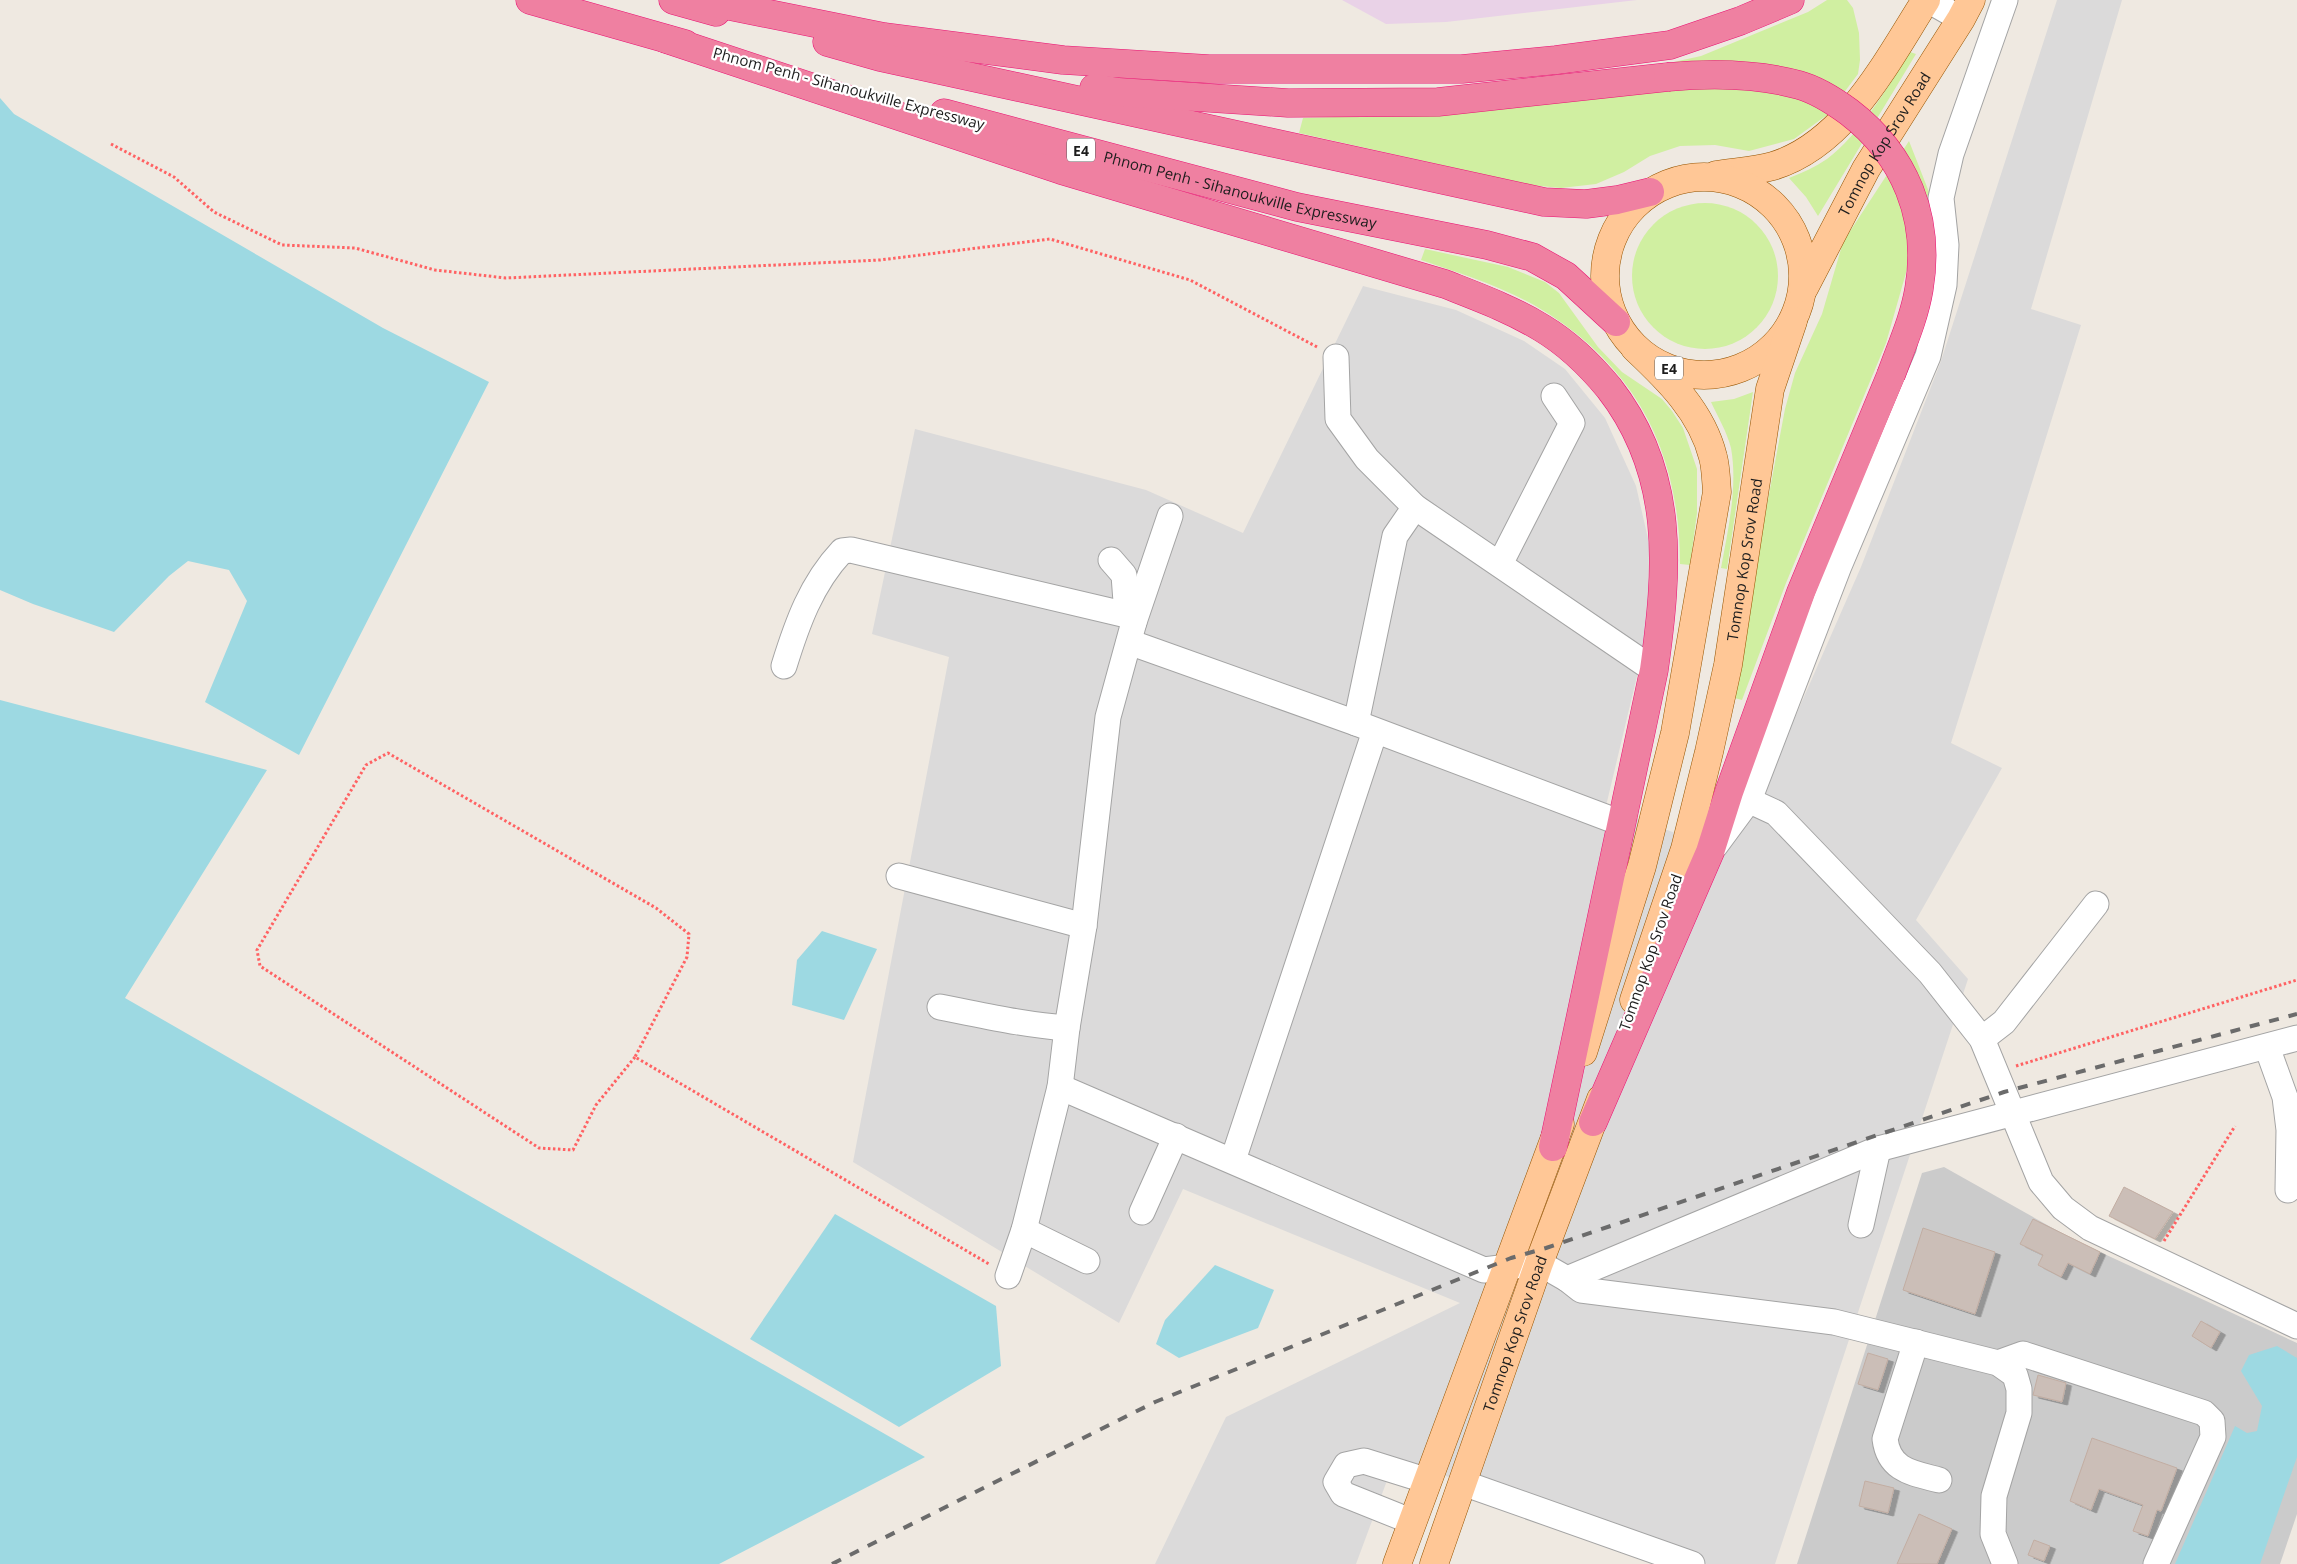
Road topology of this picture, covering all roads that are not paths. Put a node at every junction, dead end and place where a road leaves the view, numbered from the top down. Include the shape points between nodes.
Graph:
1 (530, 0) edge
2 (673, 0) edge
3 (700, 0) edge
4 (1790, 0) edge
5 (1927, 0) edge
6 (2005, 0) edge
7 (1966, 9) edge
8 (666, 39) junction
9 (880, 57) junction
10 (1705, 176) junction
11 (1650, 192) junction
12 (1802, 292) junction
13 (1793, 321) junction
14 (1616, 322) junction
15 (1635, 348) junction
16 (1336, 357) road end
17 (1554, 396) dead end
18 (1415, 507) junction
19 (1170, 516) dead end
20 (1111, 560) dead end
21 (1500, 564) junction
22 (1130, 626) junction
23 (784, 666) dead end
24 (1654, 670) junction
25 (1365, 727) junction
26 (1739, 796) junction
27 (1621, 823) junction
28 (899, 876) dead end
29 (2096, 904) dead end
30 (1084, 926) junction
31 (940, 1008) dead end
32 (1067, 1028) junction
33 (2297, 1038) edge
34 (1982, 1039) junction
35 (2267, 1046) junction
36 (1060, 1087) junction
37 (2013, 1114) junction
38 (1593, 1122) junction
39 (1176, 1136) junction
40 (1553, 1146) junction
41 (1878, 1149) junction
42 (1232, 1160) junction
43 (2288, 1190) dead end
44 (1142, 1212) dead end
45 (1861, 1225) dead end
46 (1024, 1230) junction
47 (1087, 1261) dead end
48 (1539, 1263) junction
49 (1507, 1269) junction
50 (1008, 1276) road end
51 (1567, 1279) junction
52 (2297, 1326) edge
53 (1916, 1342) junction
54 (1998, 1363) junction
55 (1939, 1480) dead end
56 (1428, 1481) junction
57 (1463, 1483) junction
58 (1413, 1522) junction
59 (1397, 1564) edge
60 (1434, 1564) edge
61 (1692, 1564) edge
62 (2005, 1564) edge
63 (2156, 1564) edge

1 - 8 highway, Phnom Penh - Sihanoukville Expressway / E4
2 - 9 highway, E4
3 - 4 highway via 884,37 1063,60 1209,69 1462,69 1670,45
5 - 7 street
5 - 10 main road via 1872,83 1837,127 1811,148 1773,166
6 - 26 street via 1949,162 1941,198 1946,245 1944,285 1928,356
7 - 12 main road, Tomnop Kop Srov Road via 1866,169
8 - 14 highway, Phnom Penh - Sihanoukville Expressway / E4 via 1297,207 1532,257 1566,276
8 - 24 highway via 1061,170 1445,284 1504,307 1543,328 1573,350 1622,406 1640,438 1652,472 1661,511 1664,548 1663,604
9 - 11 highway, E4 via 1544,202 1586,204
9 - 26 highway, bridge via 1118,92 1288,103 1438,102 1668,77 1759,76 1801,86 1833,100 1863,123 1890,153 1905,177 1918,215 1922,252 1919,289 1909,328 1891,375 1801,592
10 - 11 main road, E4 via 1676,180
10 - 12 main road, E4 via 1738,182 1768,200 1790,226 1802,258
11 - 14 main road, E4 via 1627,211 1612,236 1604,265 1606,294
12 - 13 main road, E4
13 - 15 main road, E4 via 1775,346 1763,355 1750,364 1721,374 1690,374 1661,365
13 - 38 main road, Tomnop Kop Srov Road via 1770,390 1728,665 1690,832
14 - 15 main road, E4
15 - 40 main road, Tomnop Kop Srov Road via 1676,387 1698,420 1714,457 1717,492 1675,733 1650,838
16 - 18 street via 1338,419 1367,459
17 - 21 street via 1572,423
18 - 21 street
18 - 25 street via 1395,536
19 - 22 street
20 - 22 street via 1124,575
21 - 24 street
22 - 23 street via 851,550 842,551 817,584 800,616
22 - 25 street
22 - 30 street via 1108,717
24 - 27 highway
25 - 27 street
25 - 42 street
26 - 34 street via 1776,813 1930,973
26 - 38 highway via 1710,852
27 - 40 highway
28 - 30 street
29 - 34 street via 2004,1022
30 - 32 street
31 - 32 street via 1032,1026
32 - 36 street
33 - 35 street
34 - 37 street
35 - 37 street
35 - 43 street via 2285,1097 2289,1130
36 - 39 street
36 - 46 street
37 - 41 street
37 - 52 street via 2041,1182 2064,1208 2090,1228
38 - 48 main road, Tomnop Kop Srov Road
39 - 42 street
39 - 44 street
40 - 49 main road, Tomnop Kop Srov Road
41 - 45 street
41 - 51 street
42 - 49 street via 1484,1270
46 - 47 street
46 - 50 street
48 - 49 street
48 - 51 street
48 - 57 main road, Tomnop Kop Srov Road
49 - 56 main road, Tomnop Kop Srov Road
51 - 53 street via 1581,1290 1834,1322
53 - 54 street
53 - 55 street via 1885,1439 1887,1453 1894,1463 1906,1470
54 - 62 street via 2015,1375 2019,1413 1994,1496 1993,1534
54 - 63 street via 2023,1354 2204,1413 2212,1421 2213,1437
56 - 58 main road, Tomnop Kop Srov Road
56 - 58 street via 1364,1461 1346,1465 1336,1482 1343,1494
57 - 60 main road, Tomnop Kop Srov Road
57 - 61 street
58 - 59 main road, Tomnop Kop Srov Road

